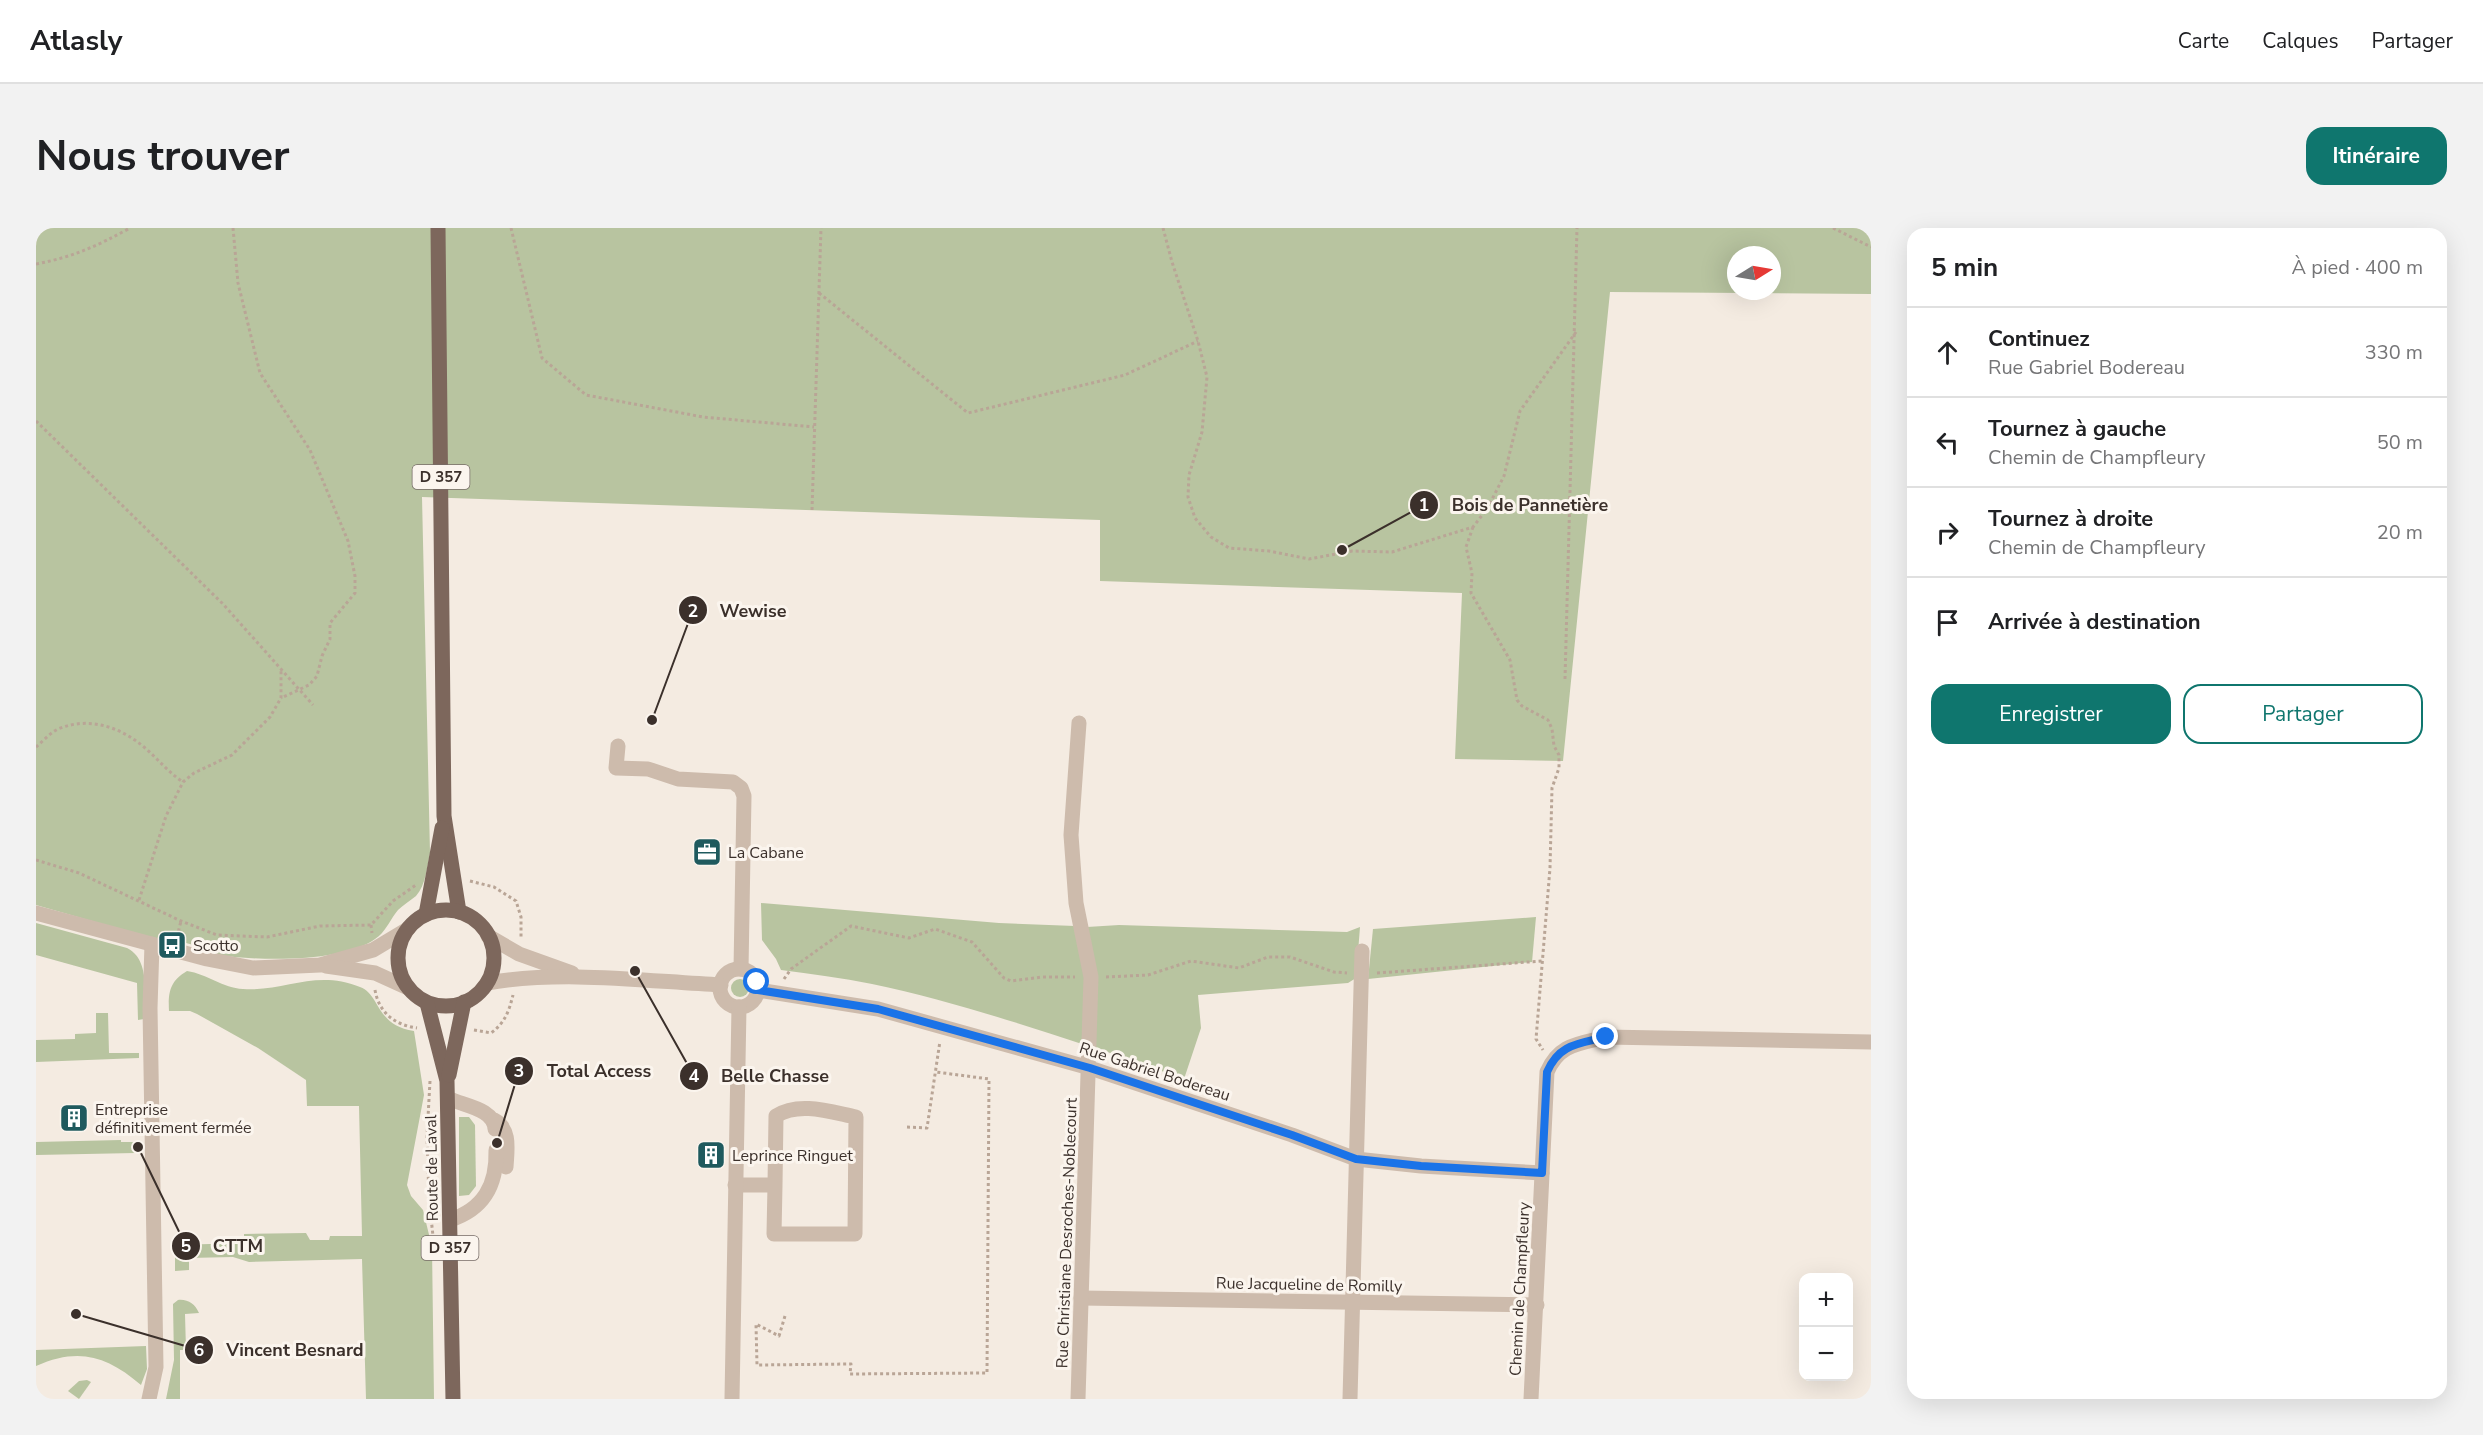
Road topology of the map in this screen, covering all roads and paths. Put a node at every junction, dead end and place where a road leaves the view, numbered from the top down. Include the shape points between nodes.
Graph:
1 (130, 228) edge
2 (233, 228) edge
3 (438, 228) edge
4 (511, 228) edge
5 (820, 228) edge
6 (1163, 228) edge
7 (1577, 228) edge
8 (1833, 228) edge
9 (1871, 247) edge
10 (36, 264) edge
11 (819, 292) junction
12 (1576, 332) junction
13 (1198, 341) junction
14 (36, 420) edge
15 (814, 427) junction
16 (812, 510) dead end
17 (1473, 527) junction
18 (280, 668) junction
19 (1565, 680) dead end
20 (300, 689) junction
21 (281, 698) junction
22 (313, 705) dead end
23 (1079, 723) dead end
24 (618, 746) dead end
25 (36, 747) edge
26 (183, 782) junction
27 (444, 816) junction
28 (36, 860) edge
29 (432, 881) junction
30 (454, 883) junction
31 (139, 900) junction
32 (459, 912) junction
33 (36, 913) edge
34 (426, 914) junction
35 (371, 925) junction
36 (408, 929) junction
37 (488, 936) junction
38 (152, 944) junction
39 (373, 950) junction
40 (1362, 951) dead end
41 (519, 954) junction
42 (1542, 961) junction
43 (321, 965) junction
44 (741, 969) junction
45 (375, 973) junction
46 (1361, 975) junction
47 (583, 977) junction
48 (1091, 977) junction
49 (517, 978) junction
50 (487, 983) junction
51 (721, 985) junction
52 (408, 988) junction
53 (758, 990) junction
54 (775, 993) junction
55 (464, 1002) junction
56 (427, 1003) junction
57 (739, 1006) junction
58 (459, 1026) junction
59 (435, 1027) junction
60 (941, 1039) dead end
61 (1871, 1042) edge
62 (1550, 1065) junction
63 (1090, 1068) junction
64 (936, 1071) junction
65 (447, 1081) junction
66 (448, 1098) junction
67 (908, 1127) dead end
68 (495, 1135) junction
69 (1356, 1159) junction
70 (1542, 1173) junction
71 (495, 1178) junction
72 (735, 1185) junction
73 (775, 1185) junction
74 (450, 1220) junction
75 (1081, 1298) junction
76 (1353, 1302) junction
77 (1536, 1305) junction
78 (785, 1316) dead end
79 (149, 1399) edge
80 (453, 1399) edge
81 (732, 1399) edge
82 (1078, 1399) edge
83 (1350, 1399) edge
84 (1531, 1399) edge

1 - 10 path via 67,258
2 - 20 path via 238,283 260,374 310,450 348,542 355,576 355,593 330,623 330,639 316,676 309,686
3 - 27 main road, D 357
4 - 15 path via 542,358 586,395 703,417
5 - 11 path
6 - 13 path
7 - 12 path
8 - 9 path
11 - 13 path via 968,412 1125,375
11 - 15 path
12 - 17 path via 1520,411 1504,476
12 - 19 path
13 - 17 path via 1207,377 1202,432 1189,476 1188,496 1194,518 1211,537 1229,548 1309,559 1352,550 1392,552
14 - 18 path via 223,604
15 - 16 path
17 - 42 path via 1466,547 1472,573 1471,593 1510,660 1517,700 1548,720 1559,755 1552,788
18 - 20 path
18 - 21 path
20 - 21 path
20 - 22 path
21 - 26 path via 270,717 232,755
23 - 48 street, Rue Christiane Desroches-Noblecourt via 1071,835 1076,903
24 - 44 street via 616,768 648,769 678,779 733,782 741,788
25 - 26 path via 56,730 85,722 124,732
26 - 31 path via 166,816
27 - 29 main road, D 357
27 - 30 main road, D 357
28 - 31 path via 79,873
29 - 34 main road, D 357
29 - 35 path via 413,886
30 - 32 main road, D 357
30 - 41 path via 480,882 516,901 521,917
31 - 35 path via 216,935 242,938 320,926
32 - 34 main road
32 - 37 main road via 471,917
33 - 38 street
34 - 36 main road
35 - 39 path
36 - 39 street
36 - 52 main road via 398,958 400,974
37 - 41 street
37 - 50 main road via 494,960
38 - 43 street via 253,968
38 - 79 street via 156,1366
39 - 43 street
40 - 46 street
41 - 47 street
42 - 46 path
42 - 62 path via 1536,1039
43 - 45 street
44 - 51 street via 730,972
44 - 53 street via 755,978
45 - 52 street
45 - 59 path via 377,1001 388,1016 409,1027
46 - 48 path via 1334,972 1290,957 1268,957 1239,968 1191,961 1148,975
46 - 69 street
47 - 49 street
47 - 51 street
48 - 54 path via 1011,981 972,942 935,929 909,938 851,926 791,969
48 - 63 street, Rue Christiane Desroches-Noblecourt
49 - 50 street
49 - 58 path via 507,1016 500,1027 491,1033
50 - 55 main road
51 - 57 street via 725,1000
52 - 56 main road
53 - 54 street, Rue Gabriel Bodereau
53 - 57 street via 753,1000
54 - 63 street, Rue Gabriel Bodereau via 878,1009
55 - 56 main road via 447,1006
55 - 58 main road, Route de Laval / D 357
56 - 59 main road, Route de Laval / D 357
57 - 72 street
58 - 65 main road, Route de Laval / D 357
59 - 65 main road, Route de Laval / D 357
60 - 64 path
61 - 62 street via 1606,1037 1562,1050
62 - 70 street, Chemin de Champfleury
63 - 69 street, Rue Gabriel Bodereau
63 - 75 street, Rue Christiane Desroches-Noblecourt
64 - 67 path via 927,1128
64 - 78 path via 988,1080 987,1373 850,1374 851,1364 757,1365 756,1324 779,1336
65 - 66 main road, Route de Laval / D 357
66 - 68 street via 487,1114
66 - 74 main road, Route de Laval / D 357
68 - 71 street
68 - 71 street via 502,1124 506,1132 507,1167
69 - 70 street, Rue Gabriel Bodereau
69 - 76 street
70 - 77 street, Chemin de Champfleury
71 - 74 street via 490,1190 468,1211
72 - 73 street
72 - 81 street
73 - 73 street via 774,1234 855,1234 856,1117 798,1108 776,1116
74 - 80 main road, Route de Laval / D 357
75 - 76 street, Rue Jacqueline de Romilly
75 - 82 street, Rue Christiane Desroches-Noblecourt
76 - 77 street, Rue Jacqueline de Romilly
76 - 83 street
77 - 84 street, Chemin de Champfleury

